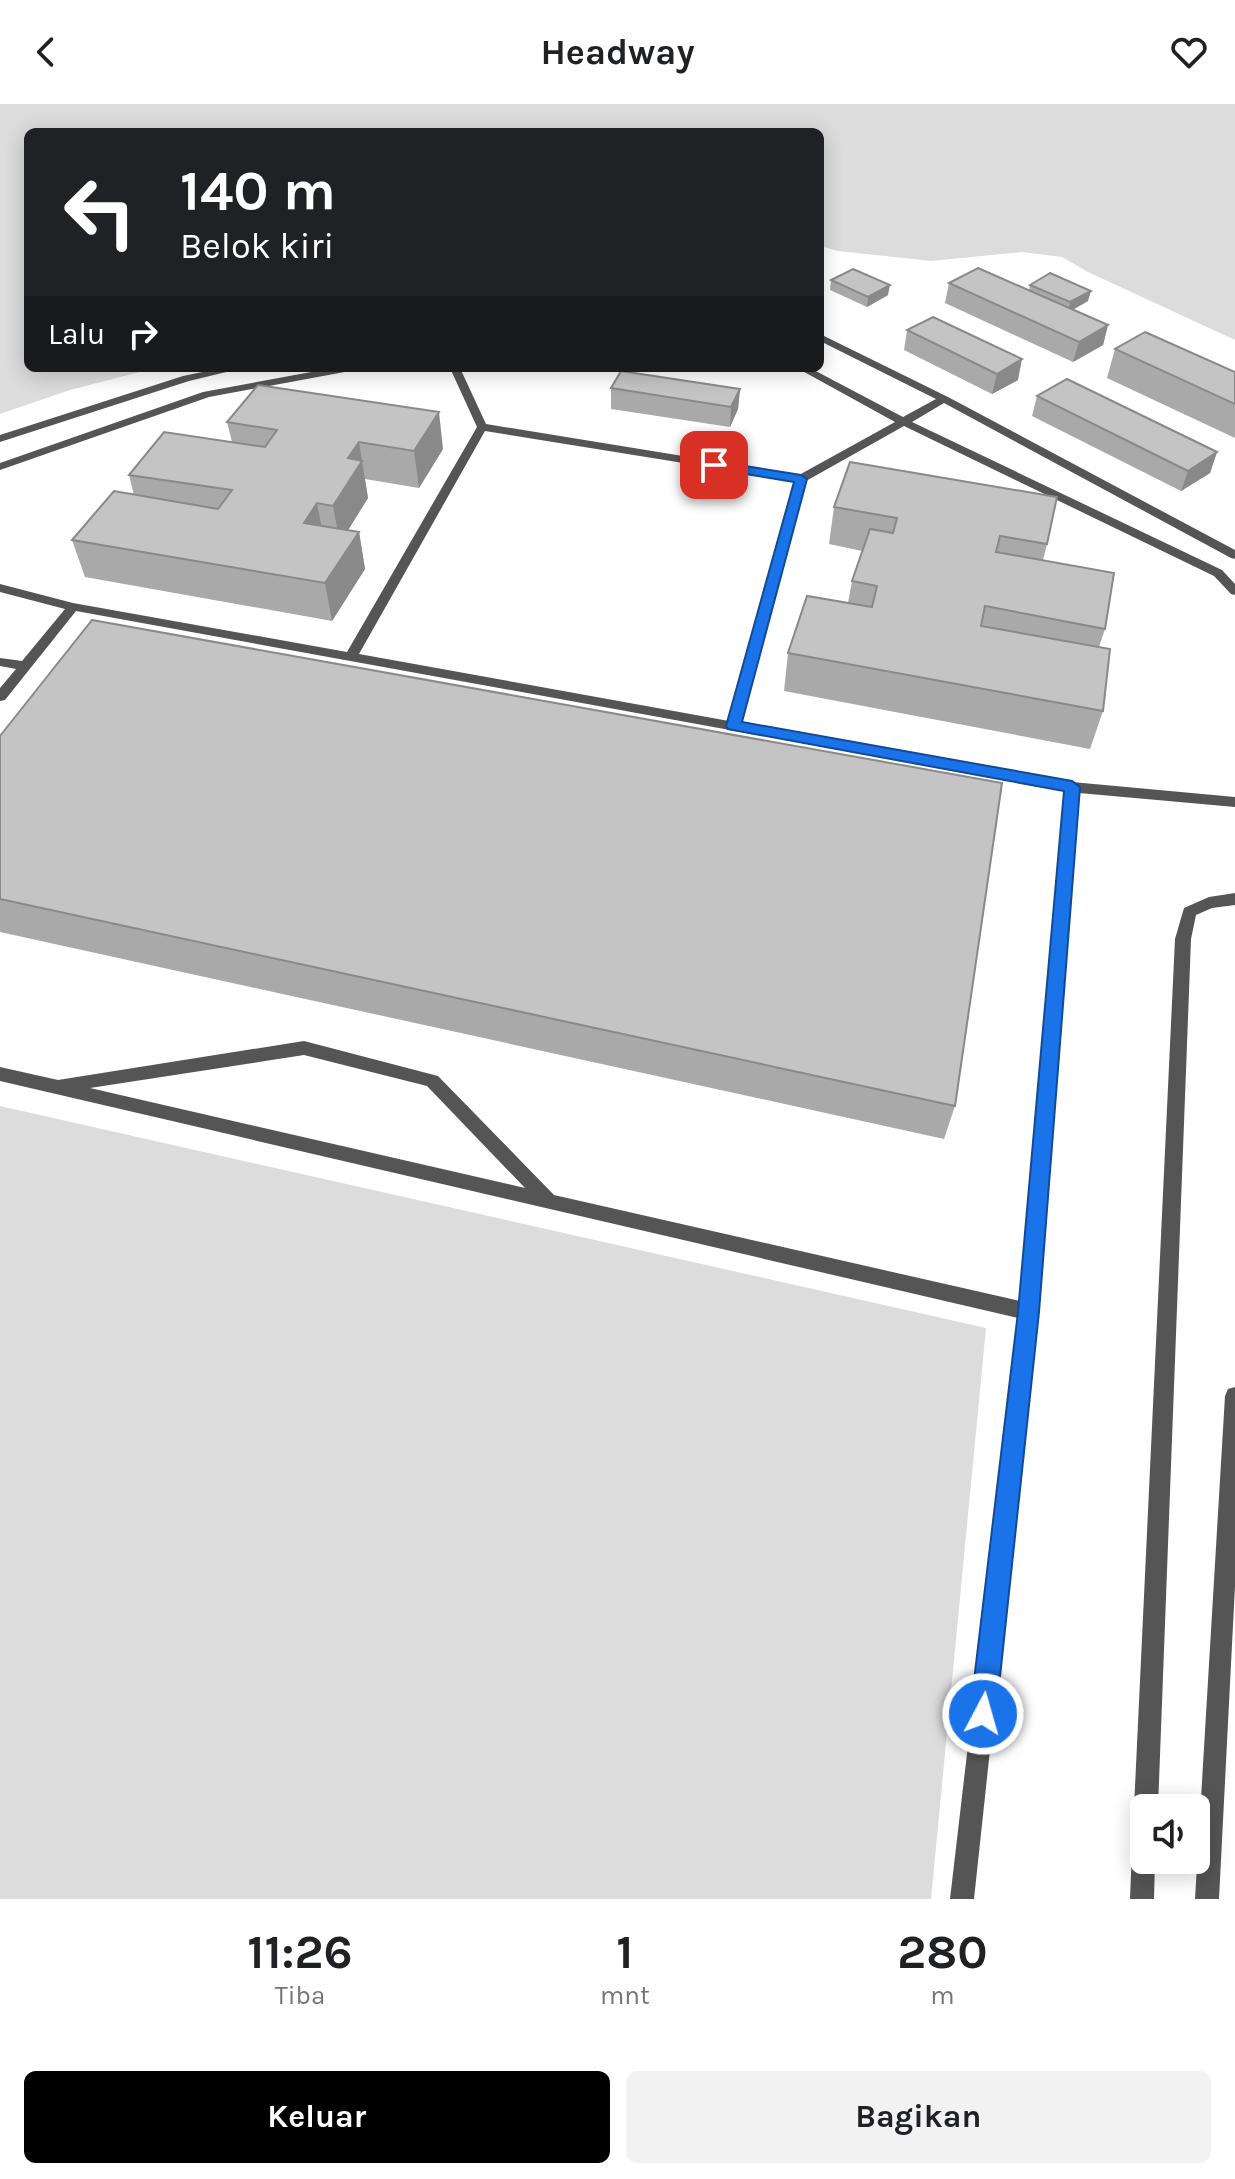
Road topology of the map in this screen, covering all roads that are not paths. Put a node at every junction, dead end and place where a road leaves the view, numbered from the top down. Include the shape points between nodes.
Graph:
1 (824, 339) edge
2 (218, 372) edge
3 (328, 372) edge
4 (457, 372) edge
5 (810, 372) edge
6 (944, 399) junction
7 (104, 405) junction
8 (904, 422) junction
9 (123, 423) junction
10 (482, 427) junction
11 (0, 439) edge
12 (0, 467) edge
13 (801, 479) junction
14 (1235, 555) edge
15 (1235, 569) edge
16 (1218, 573) junction
17 (0, 588) edge
18 (1235, 591) edge
19 (73, 607) junction
20 (351, 657) junction
21 (0, 662) edge
22 (25, 666) junction
23 (0, 697) edge
24 (734, 726) junction
25 (1072, 787) junction
26 (1235, 802) edge
27 (1235, 899) edge
28 (0, 1074) edge
29 (54, 1086) junction
30 (549, 1201) junction
31 (1028, 1312) junction
32 (1235, 1396) edge
33 (1147, 1794) edge
34 (1143, 1874) edge
35 (962, 1899) edge
36 (1142, 1899) edge
37 (1207, 1899) edge

1 - 6 lane
2 - 7 lane
3 - 9 lane via 207,394
4 - 10 lane
5 - 8 lane
6 - 8 lane
6 - 14 lane
7 - 9 lane
7 - 11 lane
8 - 13 lane
8 - 16 lane
9 - 12 lane
10 - 13 lane
10 - 20 lane
13 - 24 lane
15 - 16 lane
16 - 18 lane
17 - 19 lane
19 - 20 lane
19 - 22 lane
20 - 24 lane
21 - 22 lane
22 - 23 lane
24 - 25 lane
25 - 26 lane
25 - 31 lane
27 - 33 lane via 1189,912 1183,939
28 - 29 lane
29 - 30 lane
29 - 30 lane via 304,1048 432,1081
30 - 31 lane
31 - 35 lane
32 - 37 lane
34 - 36 lane

